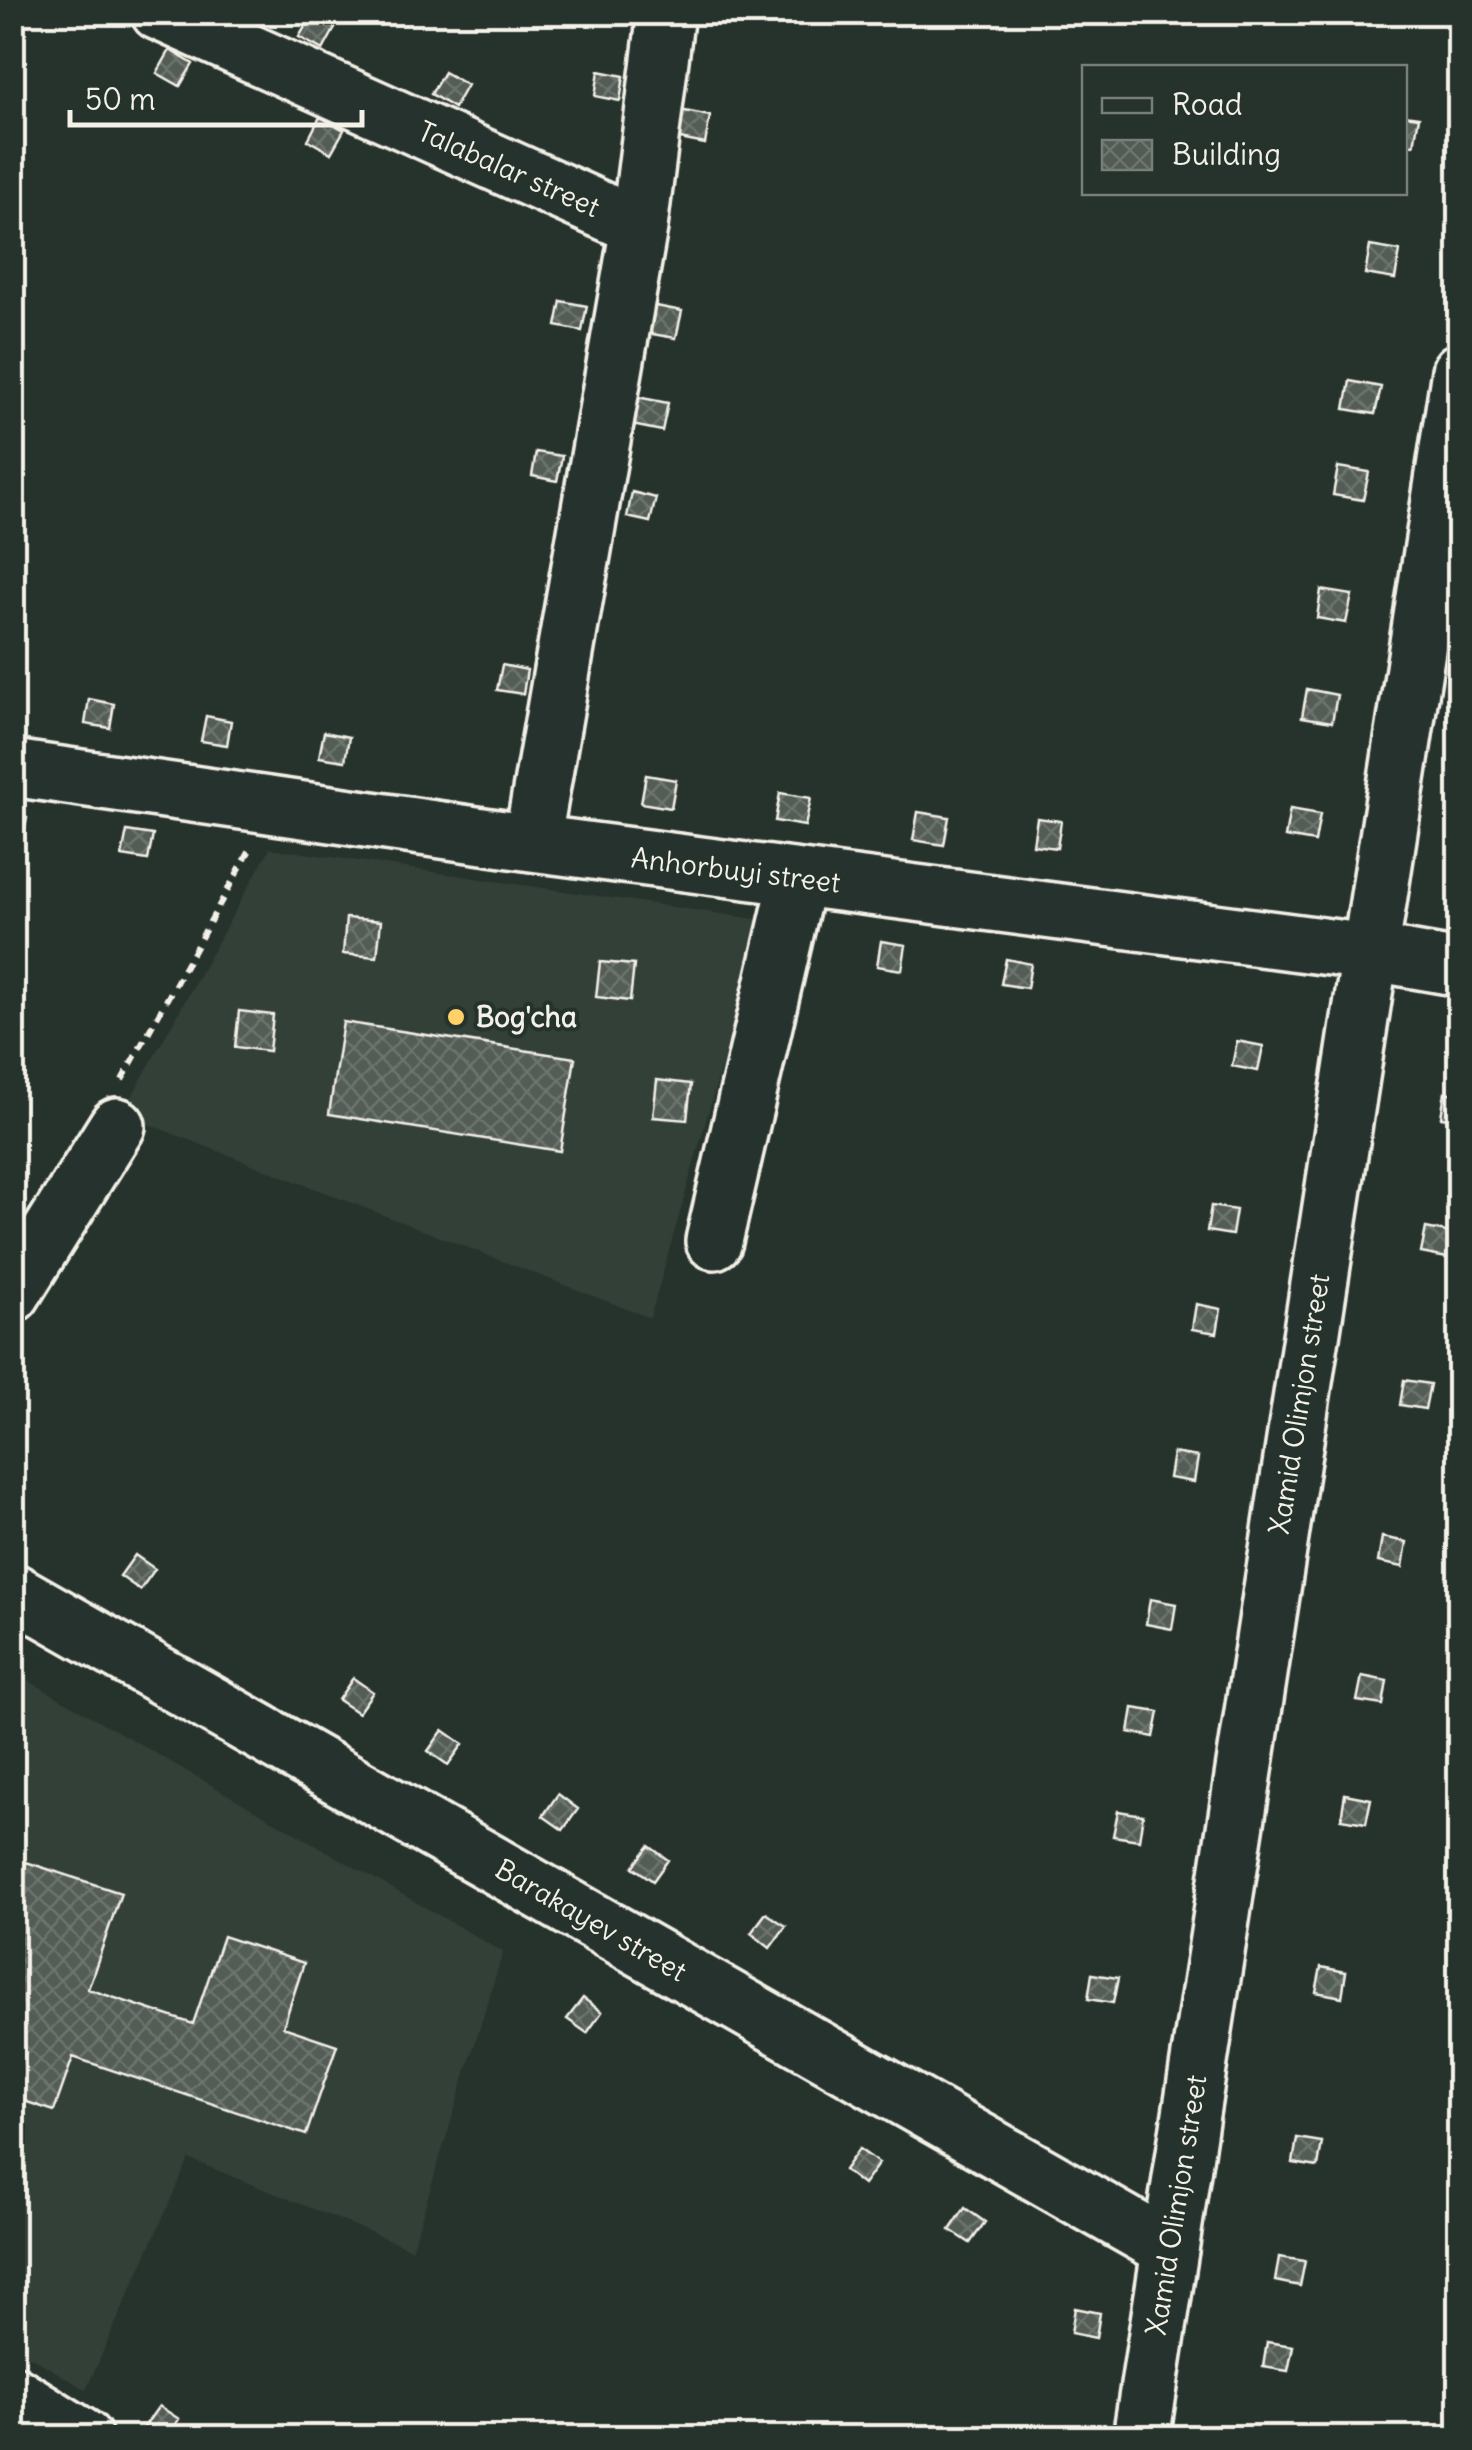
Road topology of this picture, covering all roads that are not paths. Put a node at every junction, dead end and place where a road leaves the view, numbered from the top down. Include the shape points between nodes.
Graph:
1 (159, 12) edge
2 (666, 12) edge
3 (639, 228) junction
4 (1460, 371) edge
5 (12, 768) edge
6 (532, 843) junction
7 (798, 878) junction
8 (1368, 952) junction
9 (1460, 968) edge
10 (118, 1126) road end
11 (714, 1241) dead end
12 (12, 1294) edge
13 (12, 1591) edge
14 (1170, 2249) junction
15 (12, 2393) edge
16 (84, 2438) edge
17 (1140, 2438) edge

1 - 3 street, Talabalar street
2 - 3 street
3 - 6 street
4 - 8 street, Xamid Olimjon street
5 - 6 street, Anhorbuyi street
6 - 7 street, Anhorbuyi street
7 - 8 street, Anhorbuyi street
7 - 11 street
8 - 9 street, Anhorbuyi street
8 - 14 street, Xamid Olimjon street
10 - 12 street
13 - 14 street, Barakayev street
14 - 17 street, Xamid Olimjon street
15 - 16 street

